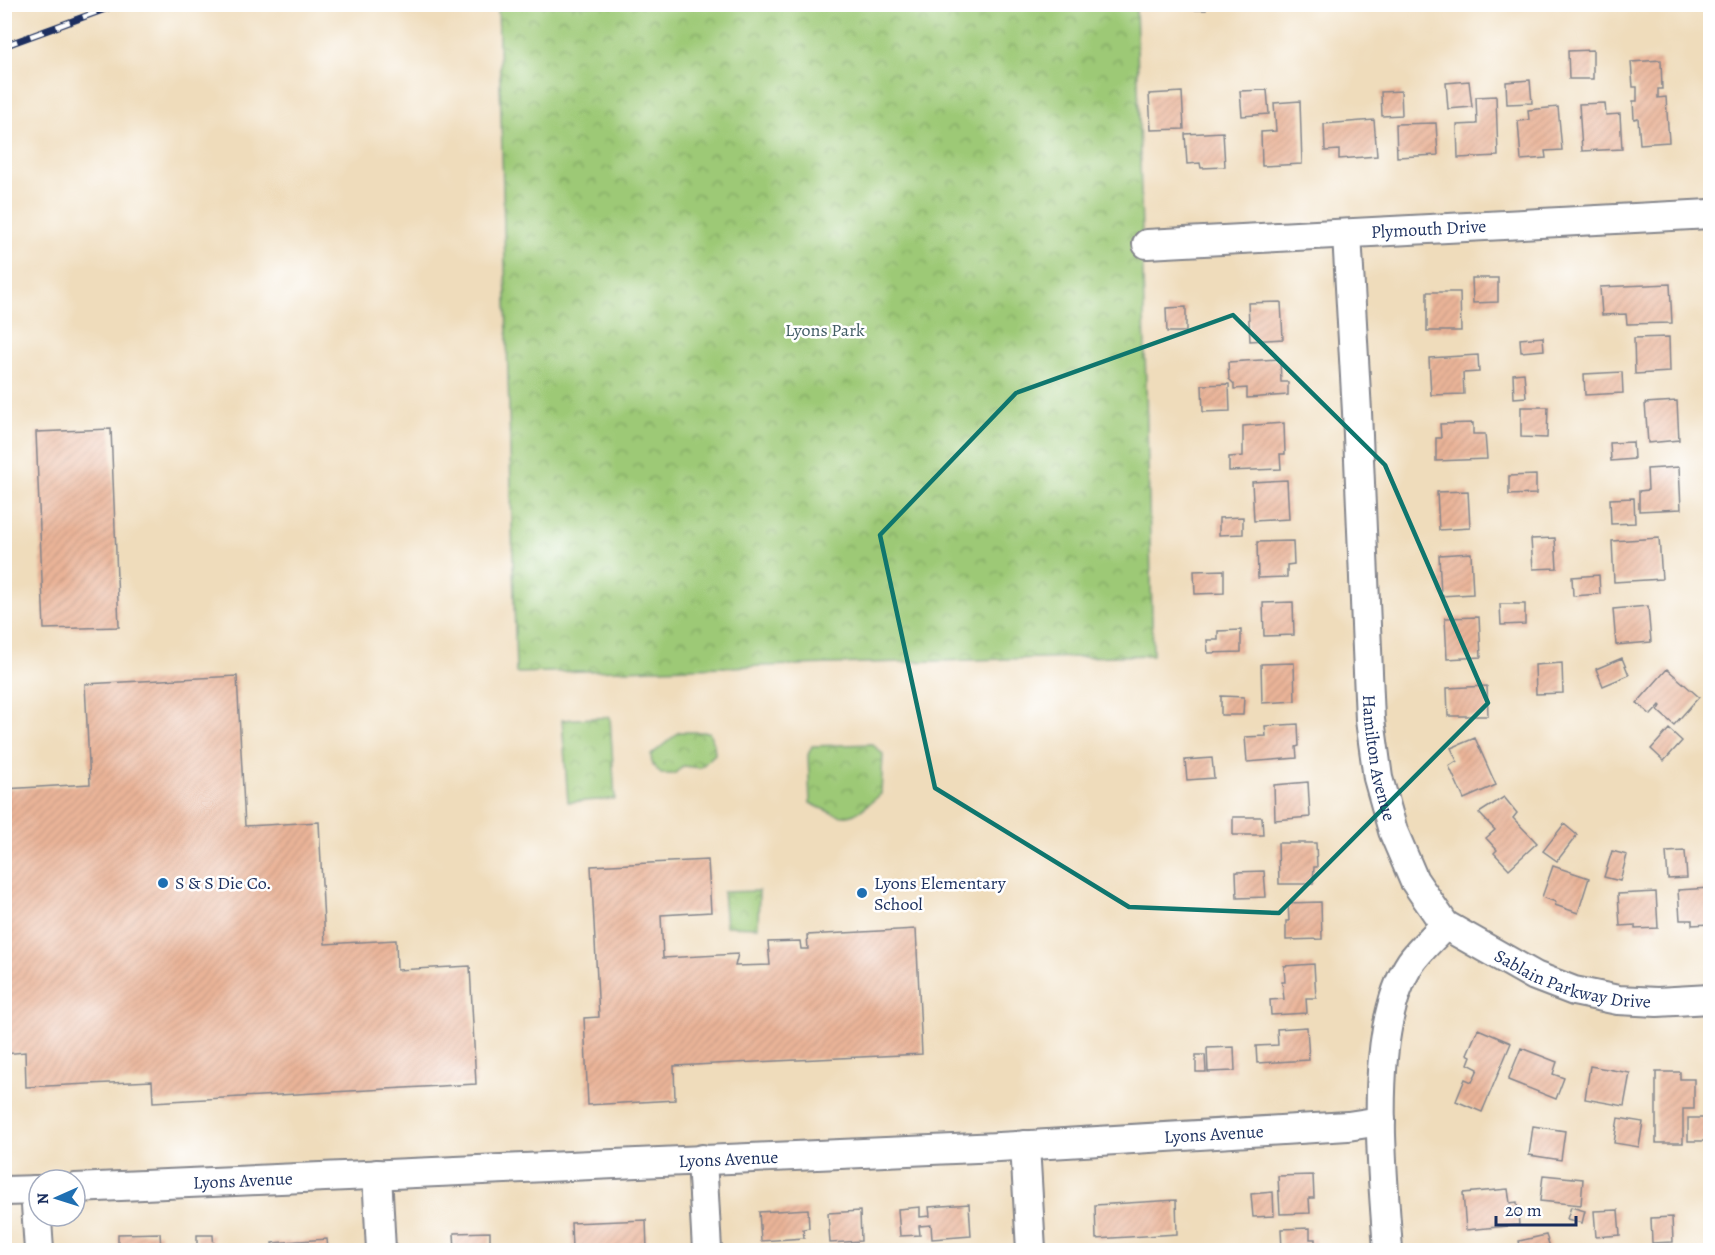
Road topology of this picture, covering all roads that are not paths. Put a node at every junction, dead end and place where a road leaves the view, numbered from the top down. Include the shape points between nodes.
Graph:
1 (1710, 214) edge
2 (1347, 234) junction
3 (1147, 244) dead end
4 (1445, 925) junction
5 (1710, 999) edge
6 (1381, 1121) junction
7 (1025, 1145) junction
8 (702, 1159) junction
9 (377, 1174) junction
10 (87, 1187) edge
11 (27, 1190) edge
12 (4, 1191) edge
13 (38, 1228) edge
14 (39, 1251) edge
15 (381, 1251) edge
16 (707, 1251) edge
17 (1031, 1251) edge
18 (1388, 1251) edge

1 - 2 street, Plymouth Drive
2 - 3 street, Plymouth Drive
2 - 4 street, Hamilton Avenue via 1370,720 1378,778 1414,880
4 - 5 street, Sablain Parkway Drive via 1534,976 1574,991 1618,1000
4 - 6 street via 1411,962 1390,1010
6 - 7 street, Lyons Avenue
6 - 18 street
7 - 8 street, Lyons Avenue
7 - 17 street
8 - 9 street, Lyons Avenue
8 - 16 street
9 - 10 street, Lyons Avenue
9 - 15 street
11 - 12 street
13 - 14 street

